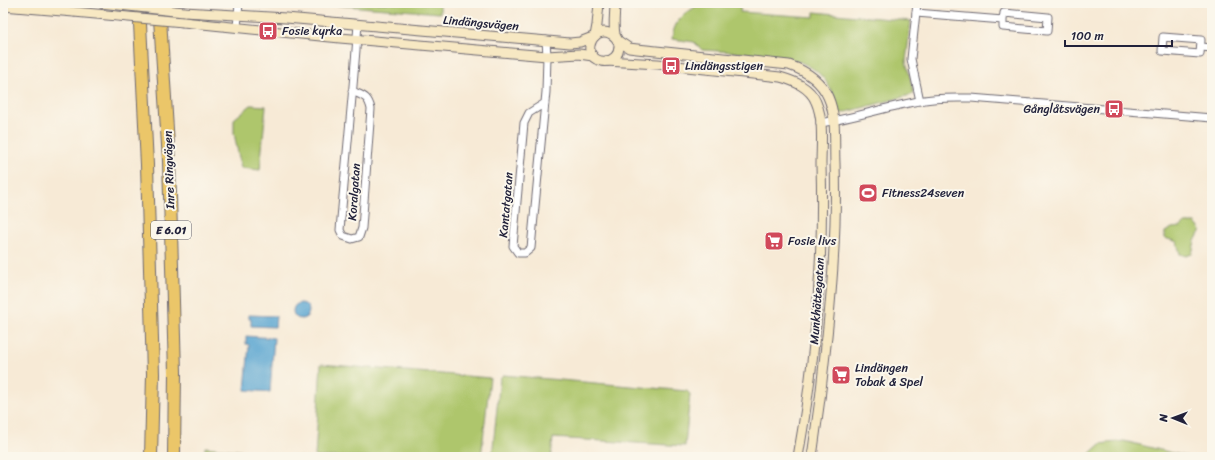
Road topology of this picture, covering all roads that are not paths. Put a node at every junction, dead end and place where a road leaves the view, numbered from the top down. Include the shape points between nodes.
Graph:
1 (100, 3) edge
2 (139, 3) edge
3 (239, 3) edge
4 (599, 3) edge
5 (615, 3) edge
6 (917, 3) edge
7 (3, 6) edge
8 (155, 6) edge
9 (916, 13) junction
10 (238, 16) junction
11 (1004, 20) junction
12 (358, 24) junction
13 (237, 28) junction
14 (594, 36) junction
15 (617, 39) junction
16 (357, 40) junction
17 (546, 40) junction
18 (1201, 47) junction
19 (1212, 48) edge
20 (547, 56) junction
21 (593, 56) junction
22 (606, 61) junction
23 (352, 91) junction
24 (920, 100) junction
25 (544, 103) junction
26 (1212, 118) edge
27 (834, 121) junction
28 (820, 123) junction
29 (151, 457) edge
30 (174, 457) edge
31 (798, 457) edge
32 (812, 457) edge

1 - 8 street, Lindängsvägen, bridge
2 - 29 highway, Inre Ringvägen / E 6.01 via 148,173 153,374
3 - 10 street
4 - 14 street
5 - 15 street via 614,26
6 - 9 street
7 - 13 street, bridge
8 - 10 street, Lindängsvägen, bridge via 184,12
8 - 30 highway, Inre Ringvägen / E 6.01 via 169,161 175,372
9 - 11 street
9 - 24 street via 912,59
10 - 12 street, Lindängsvägen
10 - 13 street
11 - 11 street via 1003,27 1047,31 1048,17 1004,13
12 - 16 street, Koralgatan
12 - 17 street, Lindängsvägen
13 - 16 street
14 - 15 street, Lindängsvägen via 607,32
14 - 17 street, Lindängsvägen via 575,43
14 - 21 street via 590,46
15 - 22 street via 617,55
15 - 27 street, Lindängsvägen via 623,45 633,48 799,68 816,80 828,96
16 - 20 street
16 - 23 street, Koralgatan
17 - 20 street, Kantatgatan
18 - 18 street via 1201,40 1163,37 1162,51 1200,54
18 - 19 street
20 - 21 street
20 - 25 street, Kantatgatan
21 - 22 street
22 - 28 street via 780,76 806,88 812,95
23 - 23 street, Koralgatan via 340,230 343,236 352,239 359,237 362,228 371,109 369,101 364,96
24 - 26 street via 971,98
24 - 27 street
25 - 25 street, Kantatgatan via 531,248 525,253 518,253 513,246 524,123 530,113
27 - 28 street
27 - 32 street, Munkhättegatan via 836,204 830,301 821,399
28 - 31 street, Munkhättegatan via 822,214 818,300

